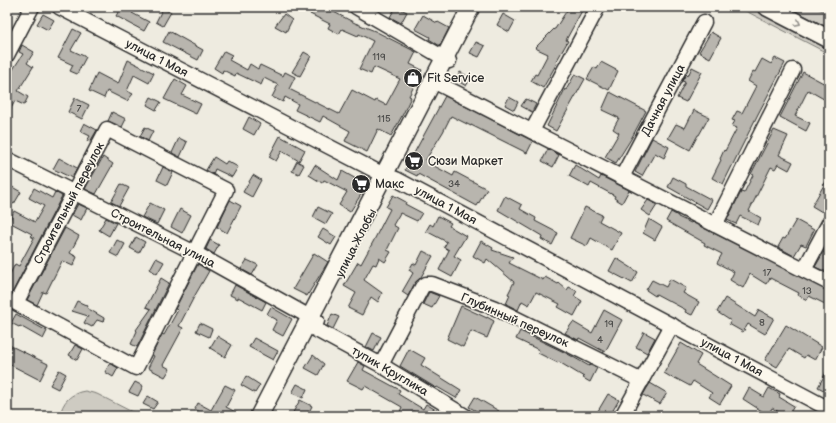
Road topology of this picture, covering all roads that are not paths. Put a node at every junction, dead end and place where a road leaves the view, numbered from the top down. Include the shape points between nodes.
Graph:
1 (32, 7) edge
2 (59, 7) edge
3 (356, 7) edge
4 (471, 7) edge
5 (477, 7) edge
6 (598, 7) edge
7 (767, 7) edge
8 (371, 11) edge
9 (704, 22) dead end
10 (829, 39) edge
11 (7, 55) edge
12 (447, 59) junction
13 (794, 70) dead end
14 (435, 82) junction
15 (532, 130) junction
16 (7, 159) edge
17 (386, 176) junction
18 (622, 177) junction
19 (74, 193) junction
20 (829, 222) edge
21 (715, 225) junction
22 (195, 253) junction
23 (804, 270) junction
24 (829, 284) edge
25 (313, 322) junction
26 (672, 325) junction
27 (381, 365) junction
28 (642, 380) junction
29 (829, 409) edge
30 (259, 416) edge
31 (268, 416) edge
32 (465, 416) edge
33 (622, 416) edge

1 - 11 street
2 - 17 street, улица 1 Мая
3 - 8 street
4 - 12 main road, улица Жлобы
5 - 12 main road, улица Жлобы
6 - 15 street
7 -> 10 main road
8 - 12 street
9 - 18 street, Дачная улица
12 - 14 main road, улица Жлобы
13 - 21 street
14 - 15 street
14 - 17 main road, улица Жлобы
15 - 18 street
16 - 19 street, Строительная улица
17 - 25 main road, улица Жлобы
17 - 26 street, улица 1 Мая via 404,183
18 - 21 street
19 - 22 street, Строительная улица
19 - 22 street, Строительный переулок via 107,129 226,190
19 - 22 street, Строительный переулок via 16,303 136,368
20 - 23 street
21 - 23 street
22 - 25 street, Строительная улица
23 - 24 street
25 - 27 street, тупик Круглика
25 - 30 main road, улица Жлобы
25 - 31 main road, улица Жлобы
26 - 28 street
26 - 29 street, улица 1 Мая
27 - 28 street, Глубинный переулок via 422,287 432,284 495,308
27 - 32 street, тупик Круглика
28 - 33 street

